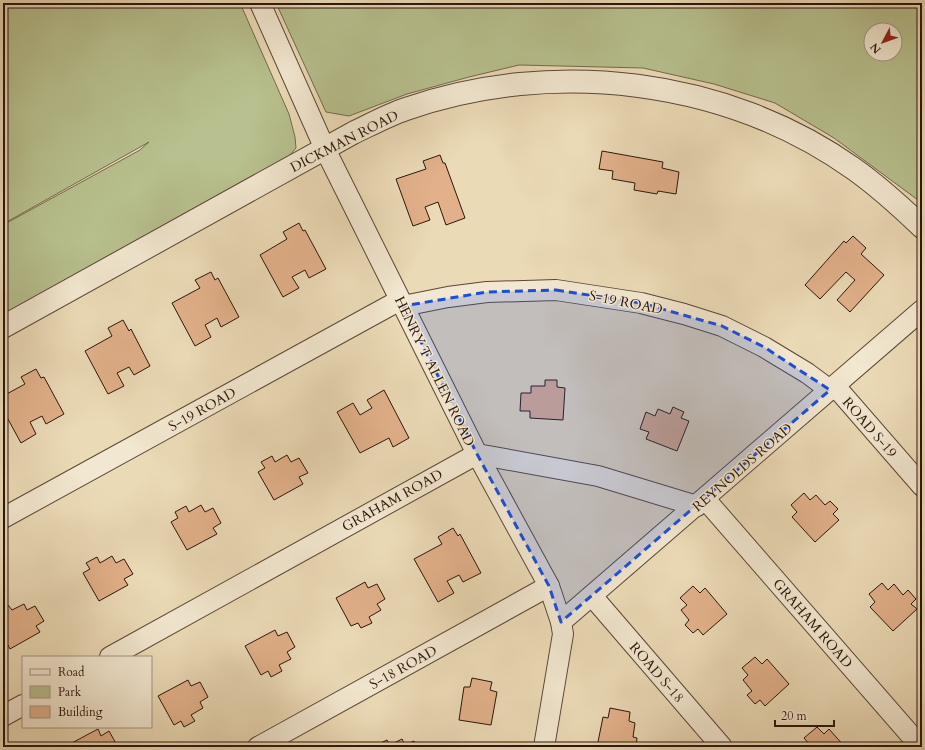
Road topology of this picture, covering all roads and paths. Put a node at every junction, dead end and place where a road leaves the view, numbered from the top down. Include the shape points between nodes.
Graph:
1 (260, 3) edge
2 (325, 149) junction
3 (922, 227) edge
4 (402, 303) junction
5 (922, 310) edge
6 (3, 327) edge
7 (832, 388) junction
8 (477, 454) junction
9 (922, 486) edge
10 (701, 502) junction
11 (3, 518) edge
12 (549, 586) junction
13 (592, 596) junction
14 (561, 622) junction
15 (112, 656) edge
16 (22, 706) edge
17 (3, 716) edge
18 (258, 747) edge
19 (544, 747) edge
20 (722, 747) edge
21 (921, 747) edge

1 - 2 street, HENRY T ALLEN ROAD
2 - 3 street, DICKMAN ROAD via 405,109 456,94 508,85 561,81 614,83 665,90 715,102 763,119 809,141 853,168
2 - 4 street, HENRY T ALLEN ROAD
2 - 6 street, DICKMAN ROAD
4 - 7 street, S-19 ROAD via 487,292 556,290 641,303 722,326 770,350
4 - 8 street, HENRY T ALLEN ROAD
4 - 11 street, S-19 ROAD
5 - 7 street, REYNOLDS ROAD
7 - 9 street, ROAD S-19
7 - 10 street, REYNOLDS ROAD
8 - 10 street via 598,476
8 - 12 street, HENRY T ALLEN ROAD
8 - 15 street, GRAHAM ROAD
10 - 13 street, REYNOLDS ROAD
10 - 21 street, GRAHAM ROAD
12 - 14 street, HENRY T ALLEN ROAD
12 - 18 street, S-18 ROAD
13 - 14 street, REYNOLDS ROAD
13 - 20 street, ROAD S-18
14 - 19 street, HENRY T ALLEN ROAD via 563,634
16 - 17 street

